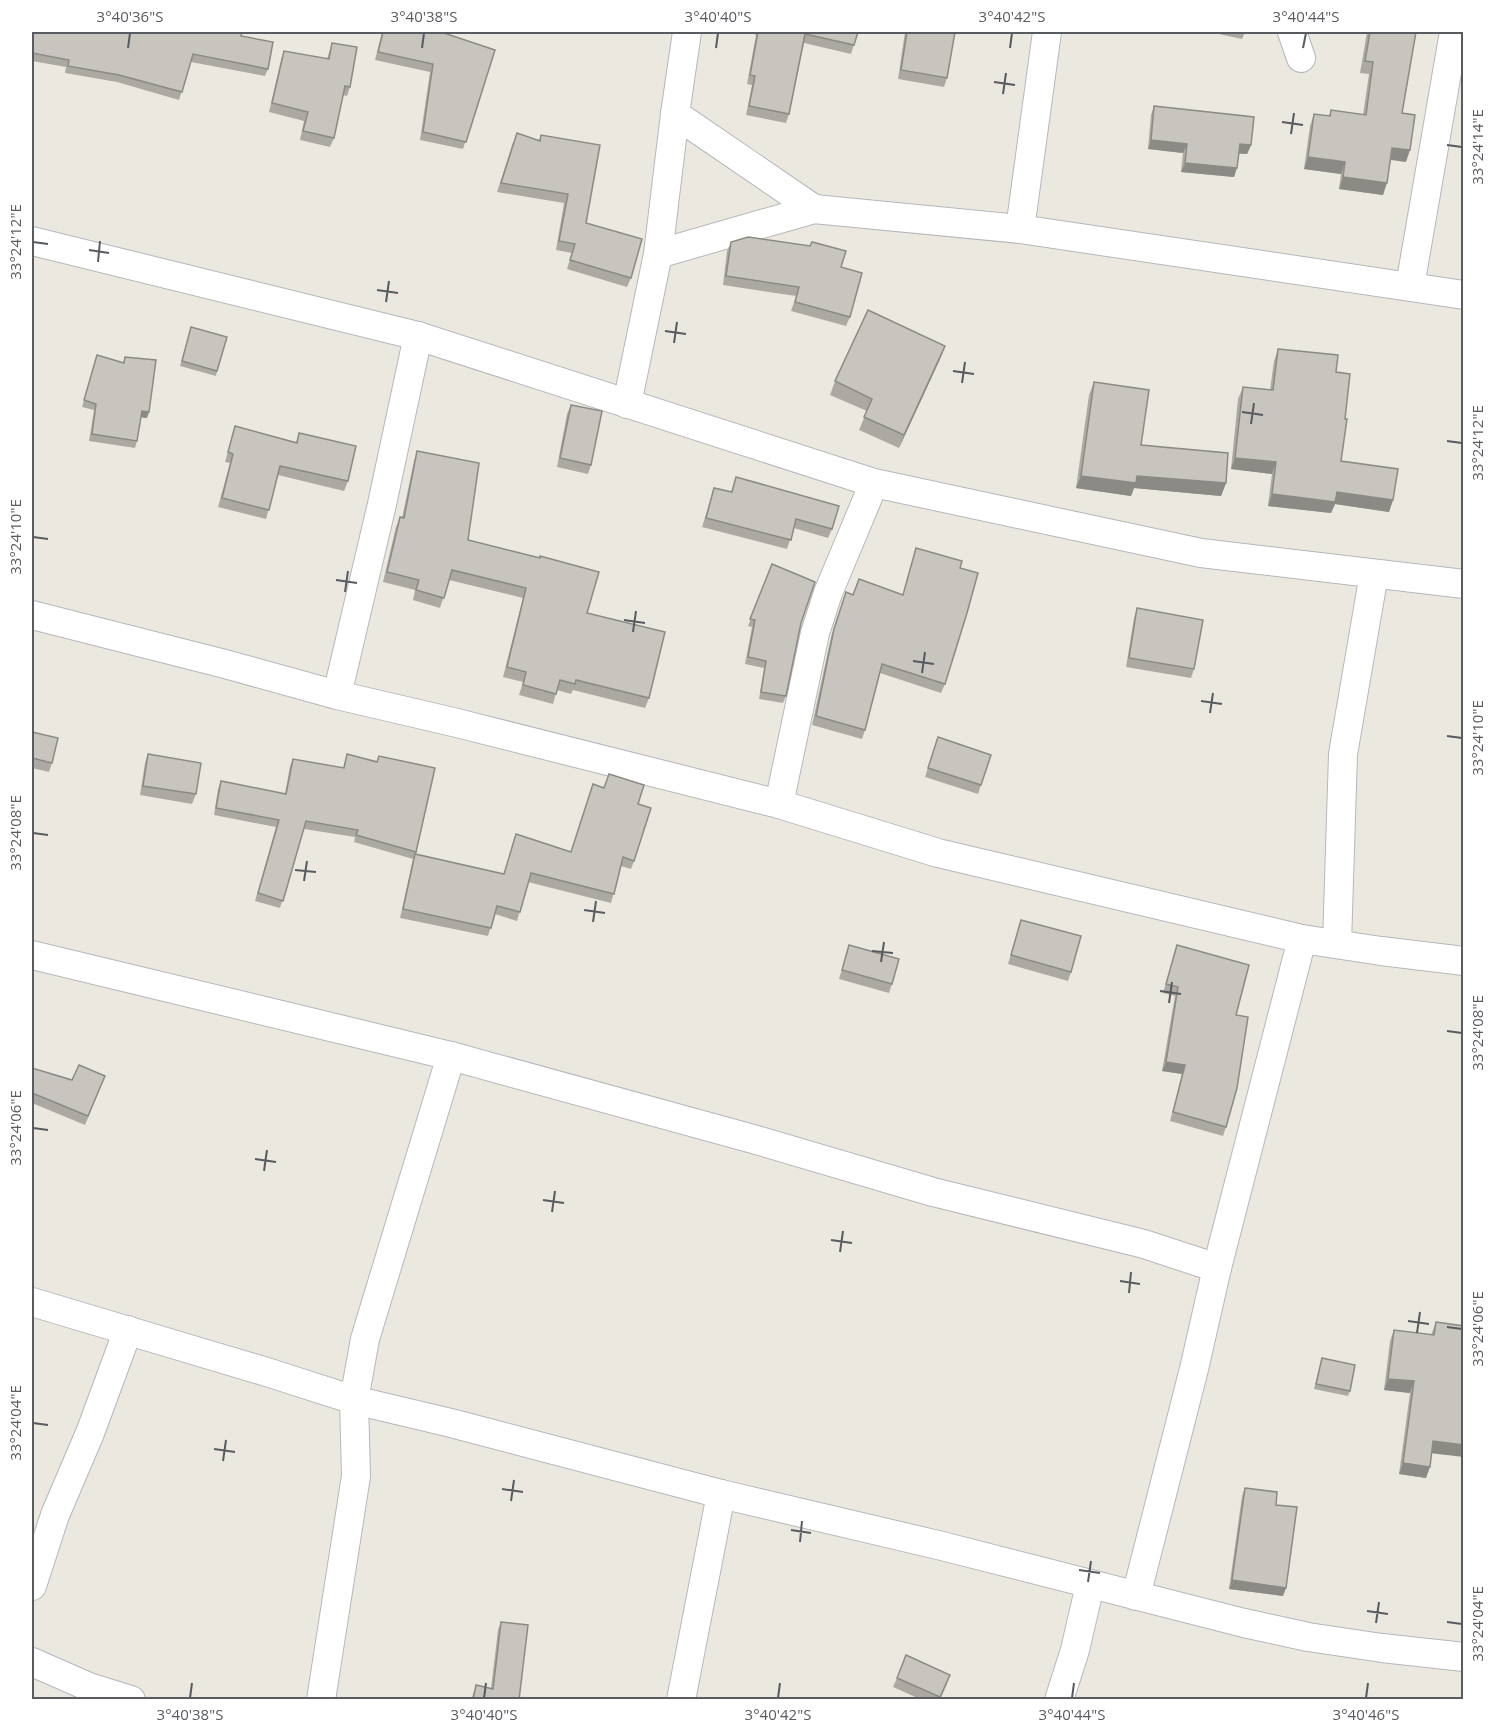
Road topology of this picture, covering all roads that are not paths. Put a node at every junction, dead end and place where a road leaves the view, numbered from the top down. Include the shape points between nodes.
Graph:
1 (1047, 32) edge
2 (1292, 32) edge
3 (1454, 32) edge
4 (680, 33) edge
5 (1301, 58) dead end
6 (675, 114) junction
7 (814, 209) junction
8 (1020, 229) junction
9 (32, 241) edge
10 (657, 254) junction
11 (1410, 286) junction
12 (1464, 295) edge
13 (418, 336) junction
14 (627, 404) junction
15 (874, 483) junction
16 (1374, 574) junction
17 (1464, 584) edge
18 (32, 615) edge
19 (337, 695) junction
20 (779, 804) junction
21 (1302, 939) junction
22 (1337, 944) junction
23 (32, 955) edge
24 (1464, 960) edge
25 (451, 1056) junction
26 (1217, 1268) junction
27 (32, 1302) edge
28 (128, 1330) junction
29 (354, 1400) junction
30 (721, 1494) junction
31 (1090, 1585) junction
32 (32, 1586) edge
33 (1136, 1596) junction
34 (1464, 1657) edge
35 (32, 1662) edge
36 (131, 1700) edge
37 (321, 1700) edge
38 (681, 1700) edge
39 (1059, 1700) edge

1 - 8 street
2 - 5 street
3 - 11 street
4 - 6 street
6 - 7 street
6 - 10 street
7 - 8 street
7 - 10 street
8 - 11 street
9 - 13 street
10 - 14 street
11 - 12 street
13 - 14 street
13 - 19 street
14 - 15 street
15 - 16 street via 1201,553
15 - 20 street via 815,633
16 - 17 street
16 - 22 street via 1343,754
18 - 19 street
19 - 20 street
20 - 21 street via 938,853
21 - 22 street
21 - 26 street
22 - 24 street
23 - 25 street
25 - 26 street via 933,1192 1144,1244
25 - 29 street via 365,1339
26 - 33 street
27 - 28 street
28 - 29 street
28 - 32 street via 55,1515
29 - 30 street
29 - 37 street via 356,1476
30 - 31 street
30 - 38 street
31 - 33 street
31 - 39 street
33 - 34 street via 1308,1637
35 - 36 street

